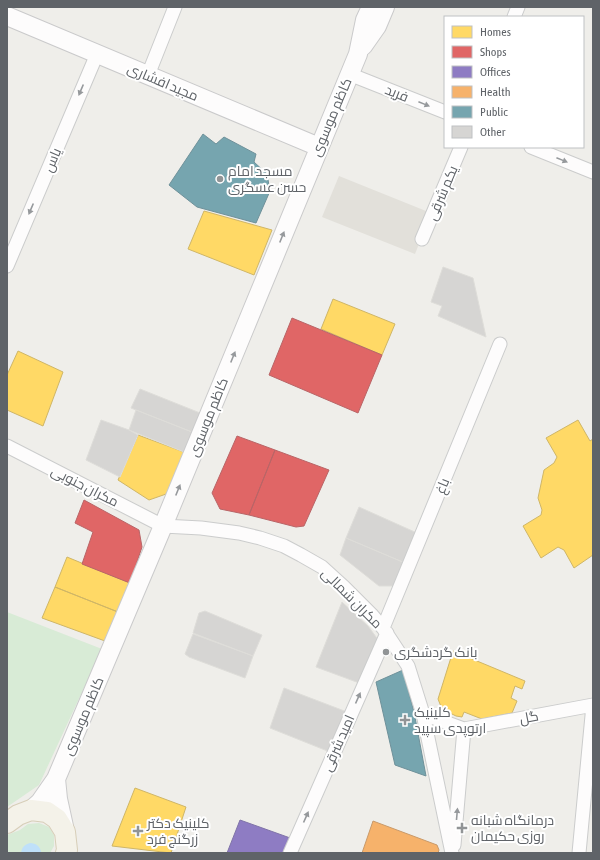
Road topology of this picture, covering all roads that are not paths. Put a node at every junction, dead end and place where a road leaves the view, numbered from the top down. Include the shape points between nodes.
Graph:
1 (175, 7) edge
2 (371, 7) edge
3 (385, 7) edge
4 (393, 7) edge
5 (7, 16) edge
6 (378, 26) junction
7 (97, 54) junction
8 (358, 54) junction
9 (349, 74) junction
10 (148, 75) junction
11 (444, 112) edge
12 (319, 147) junction
13 (461, 148) edge
14 (533, 148) edge
15 (593, 172) edge
16 (422, 239) dead end
17 (7, 266) edge
18 (500, 344) dead end
19 (7, 446) edge
20 (163, 526) junction
21 (385, 630) junction
22 (593, 705) edge
23 (423, 714) junction
24 (464, 729) junction
25 (56, 779) junction
26 (31, 810) junction
27 (7, 823) edge
28 (65, 832) junction
29 (66, 853) edge
30 (290, 853) edge
31 (453, 853) edge
32 (579, 853) edge

1 - 10 street
2 - 8 main road, کاظم موسوی via 365,20
3 - 6 main road, کاظم موسوی
4 - 6 street
5 - 7 main road, مجید افشاری
6 - 8 main road, کاظم موسوی
7 - 10 main road, مجید افشاری
7 -> 17 street, یاس
8 - 9 main road, کاظم موسوی
9 -> 11 street, فرید
9 - 12 main road, کاظم موسوی
10 - 12 main road, مجید افشاری
20 -> 12 main road, کاظم موسوی
13 - 16 street, یکم شرقی
14 -> 15 street
18 - 21 street, باغ
19 - 20 street, مکران جنوبی
20 - 21 street, مکران شمالی via 239,533 284,546 322,567
20 - 25 main road, کاظم موسوی
21 - 23 street, مکران شمالی via 408,666
30 -> 21 street, امید شرقی
22 - 24 street, گل
22 - 32 street
23 - 24 street
23 - 31 street, مکران شمالی
31 -> 24 street
25 - 26 main road, کاظم موسوی
25 - 28 main road
26 - 27 main road
26 - 28 main road via 47,812 57,819
28 - 29 main road

